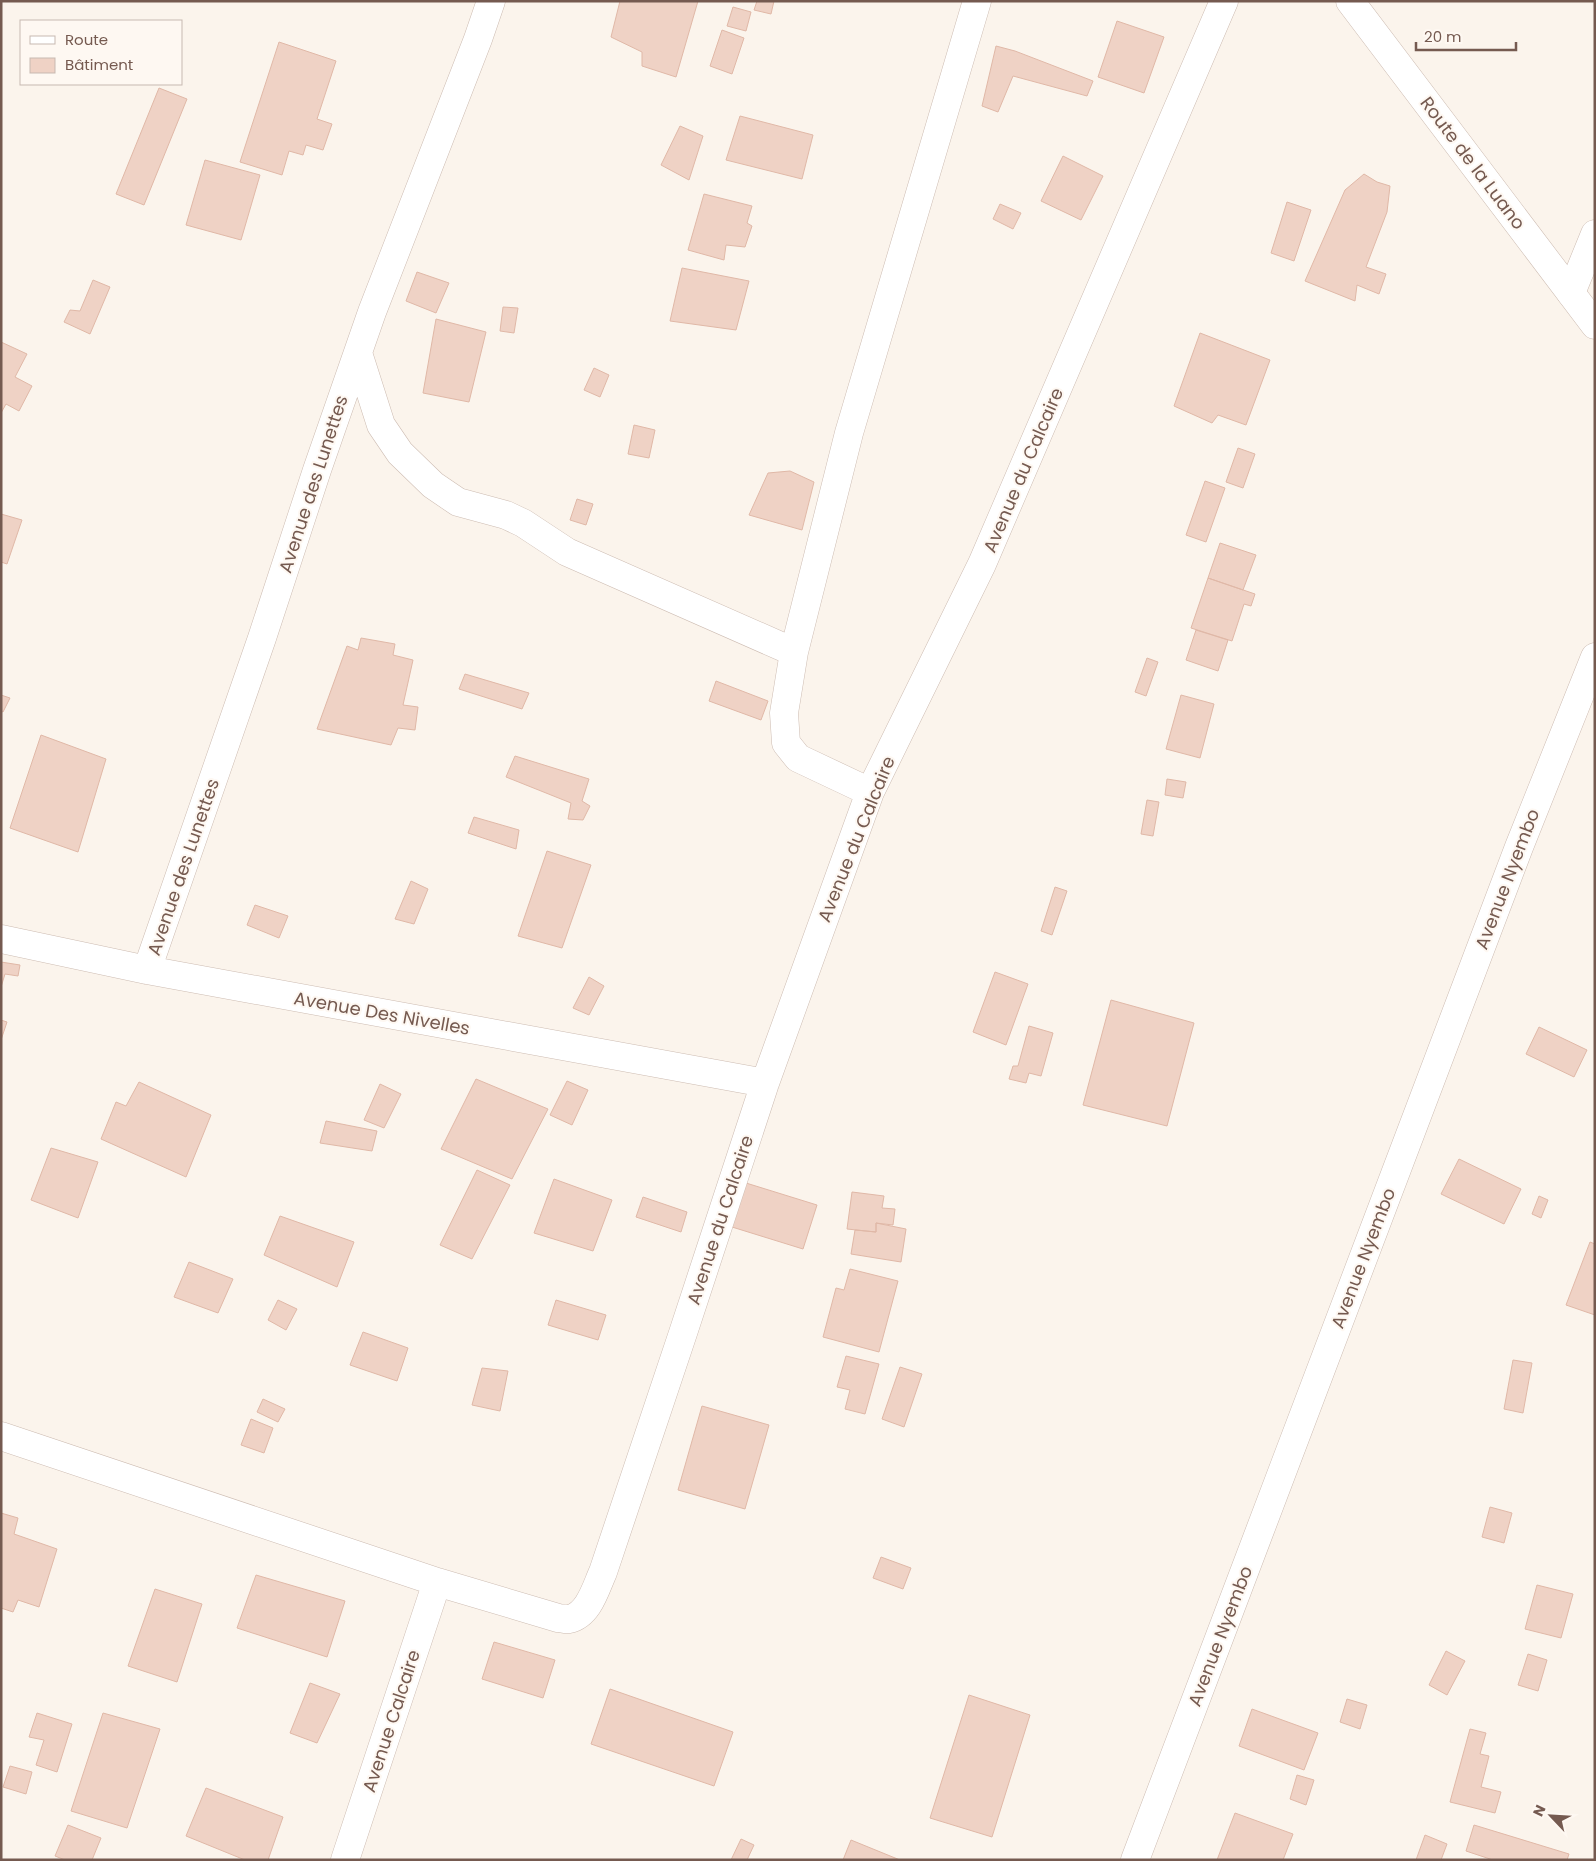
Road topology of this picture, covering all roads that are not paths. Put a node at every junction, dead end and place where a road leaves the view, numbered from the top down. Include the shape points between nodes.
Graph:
1 (491, 1) edge
2 (977, 1) edge
3 (1224, 1) edge
4 (1350, 1) edge
5 (1595, 234) edge
6 (1571, 292) junction
7 (1595, 325) edge
8 (358, 353) junction
9 (794, 652) junction
10 (1595, 657) edge
11 (870, 792) junction
12 (1, 939) edge
13 (147, 970) junction
14 (765, 1083) junction
15 (1, 1436) edge
16 (437, 1582) junction
17 (345, 1860) edge
18 (1135, 1860) edge

1 - 8 street, Avenue des Lunettes
2 - 9 street via 849,433
3 - 11 street, Avenue du Calcaire via 982,564
4 - 6 street, Route de la Luano
5 - 6 street
6 - 7 street, Route de la Luano
8 - 9 street via 381,425 400,453 458,502 506,515 567,552
8 - 13 street, Avenue des Lunettes
9 - 11 street via 784,713 786,744 806,764
10 - 18 street, Avenue Nyembo via 1519,847
11 - 14 street, Avenue du Calcaire
12 - 13 street, Avenue Des Nivelles
13 - 14 street, Avenue Des Nivelles
14 - 16 street, Avenue du Calcaire via 593,1596 579,1615 568,1619
15 - 16 street
16 - 17 street, Avenue Calcaire

